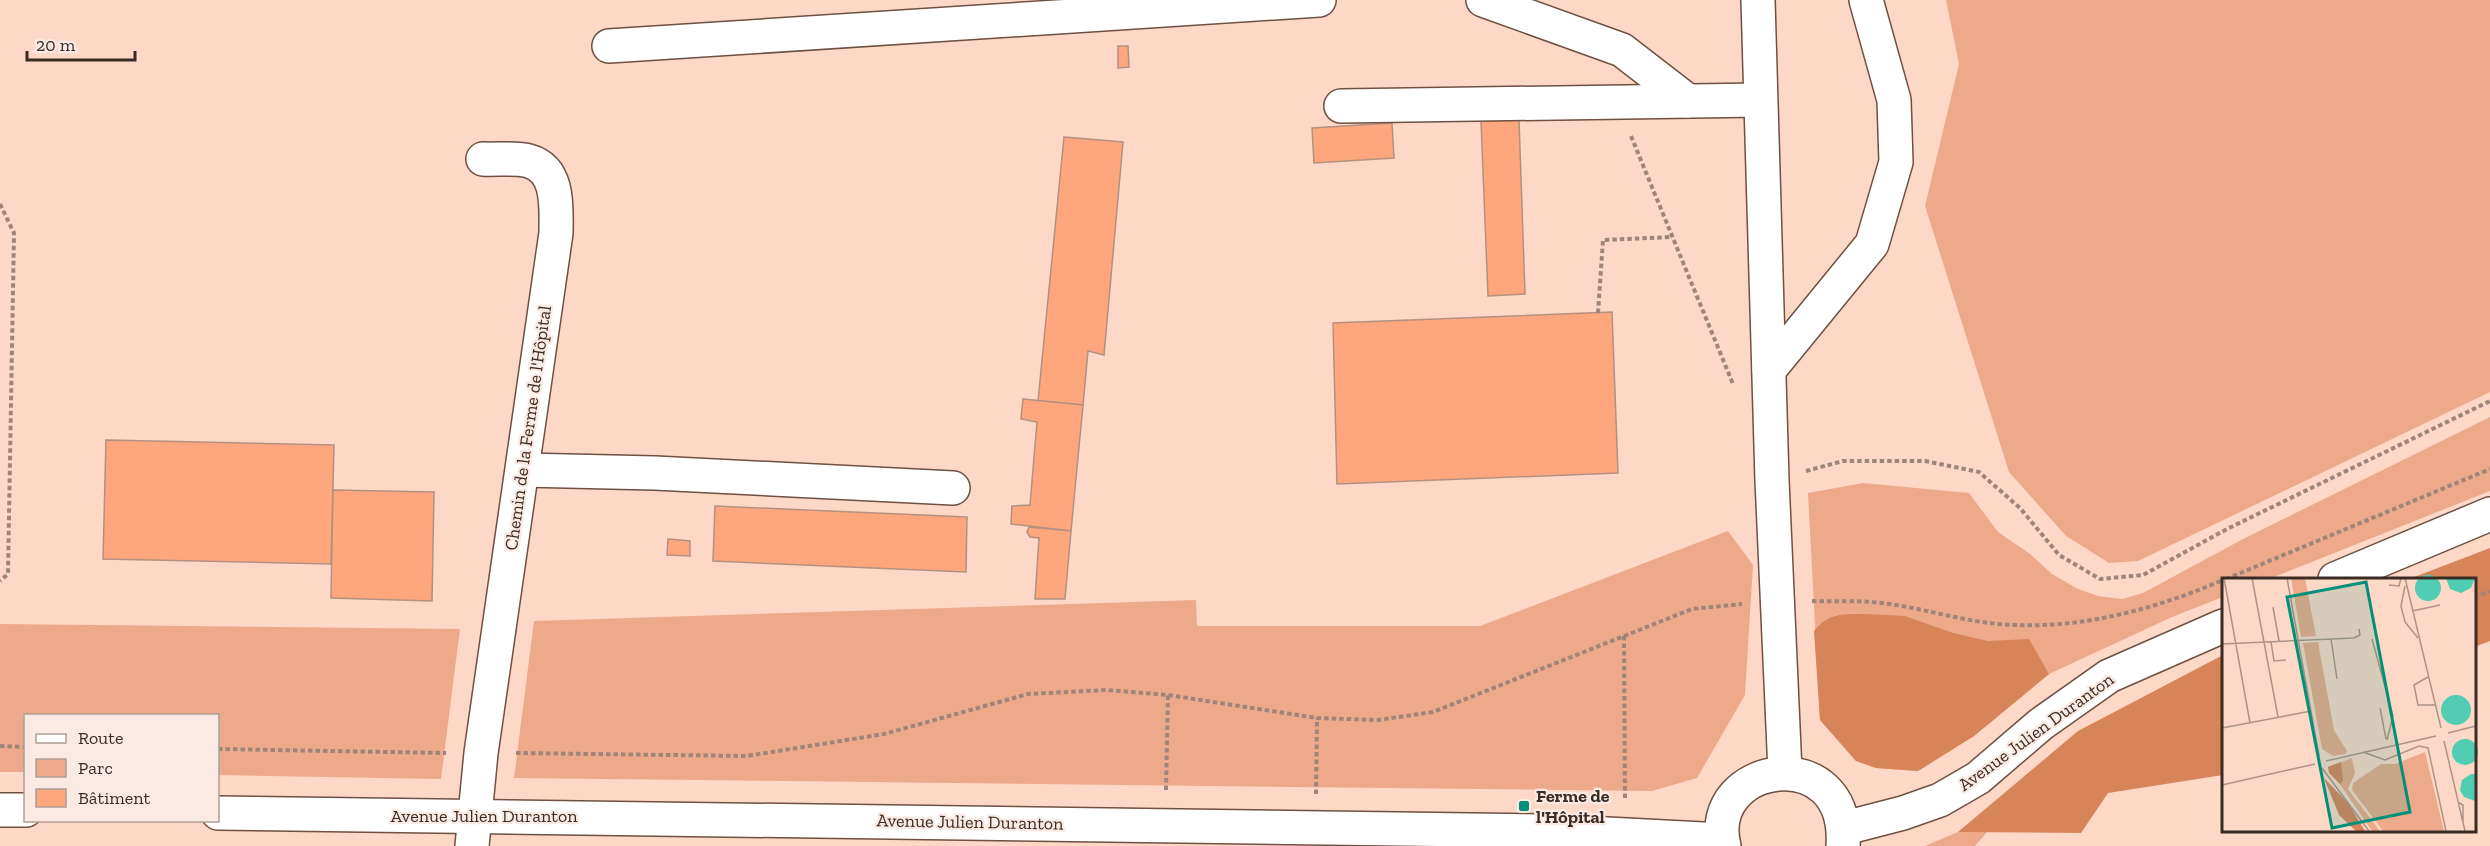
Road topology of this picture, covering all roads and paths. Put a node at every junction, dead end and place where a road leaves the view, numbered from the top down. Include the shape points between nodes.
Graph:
1 (1319, 0) edge
2 (1483, 0) edge
3 (1758, 0) edge
4 (1866, 0) edge
5 (609, 46) dead end
6 (1760, 100) junction
7 (1688, 101) junction
8 (1341, 106) dead end
9 (1630, 135) dead end
10 (483, 159) dead end
11 (0, 204) edge
12 (1672, 237) junction
13 (1598, 313) dead end
14 (1769, 370) junction
15 (1734, 388) dead end
16 (2490, 401) edge
17 (2490, 469) edge
18 (523, 470) junction
19 (1772, 480) junction
20 (953, 488) dead end
21 (2490, 514) edge
22 (2230, 578) edge
23 (2337, 578) edge
24 (0, 581) edge
25 (2222, 581) edge
26 (2490, 591) edge
27 (2475, 597) edge
28 (1778, 600) junction
29 (2222, 626) edge
30 (1624, 636) junction
31 (1168, 695) junction
32 (1317, 718) junction
33 (0, 746) edge
34 (24, 747) edge
35 (219, 749) edge
36 (481, 753) junction
37 (1785, 772) junction
38 (1626, 809) dead end
39 (0, 810) edge
40 (24, 810) edge
41 (219, 813) edge
42 (1165, 826) junction
43 (1315, 828) junction
44 (473, 830) edge
45 (1230, 836) edge
46 (1844, 837) edge
47 (1723, 843) edge

1 - 5 main road
2 - 7 main road via 1622,50
3 - 6 main road
4 - 14 main road via 1894,100 1896,162 1872,244
6 - 7 main road
6 - 14 main road
7 - 8 main road
9 - 12 path
10 - 18 main road, Chemin de la Ferme de l'Hôpital via 529,161 544,169 556,192 556,233
11 - 24 path via 14,233 8,574
12 - 13 path via 1603,240
12 - 15 path
14 - 19 main road
16 - 19 path via 2227,529 2143,575 2100,579 2059,555 2020,508 1980,472 1924,460 1843,461
17 - 22 path
18 - 20 main road
18 - 36 main road, Chemin de la Ferme de l'Hôpital
19 - 28 main road
21 - 23 main road
25 - 28 path via 2130,611 2068,625 1979,622 1881,603
26 - 27 path
28 - 30 path via 1692,609
28 - 37 main road
29 - 46 main road, Avenue Julien Duranton via 2109,676 2041,724 1978,778 1940,800
30 - 32 path via 1433,712 1377,720
30 - 38 path
31 - 32 path
31 - 36 path via 1107,690 1028,694 884,734 747,756
31 - 42 path
32 - 43 path
33 - 34 path
35 - 36 path
36 - 44 main road, Chemin de la Ferme de l'Hôpital
37 - 46 main road via 1803,775 1832,795 1841,811
37 - 47 main road via 1765,775 1739,792 1724,819
39 - 40 main road
41 - 44 main road, Avenue Julien Duranton
42 - 44 main road, Avenue Julien Duranton
42 - 45 main road, Avenue Julien Duranton
43 - 45 main road, Avenue Julien Duranton
43 - 47 main road, Avenue Julien Duranton via 1572,832

